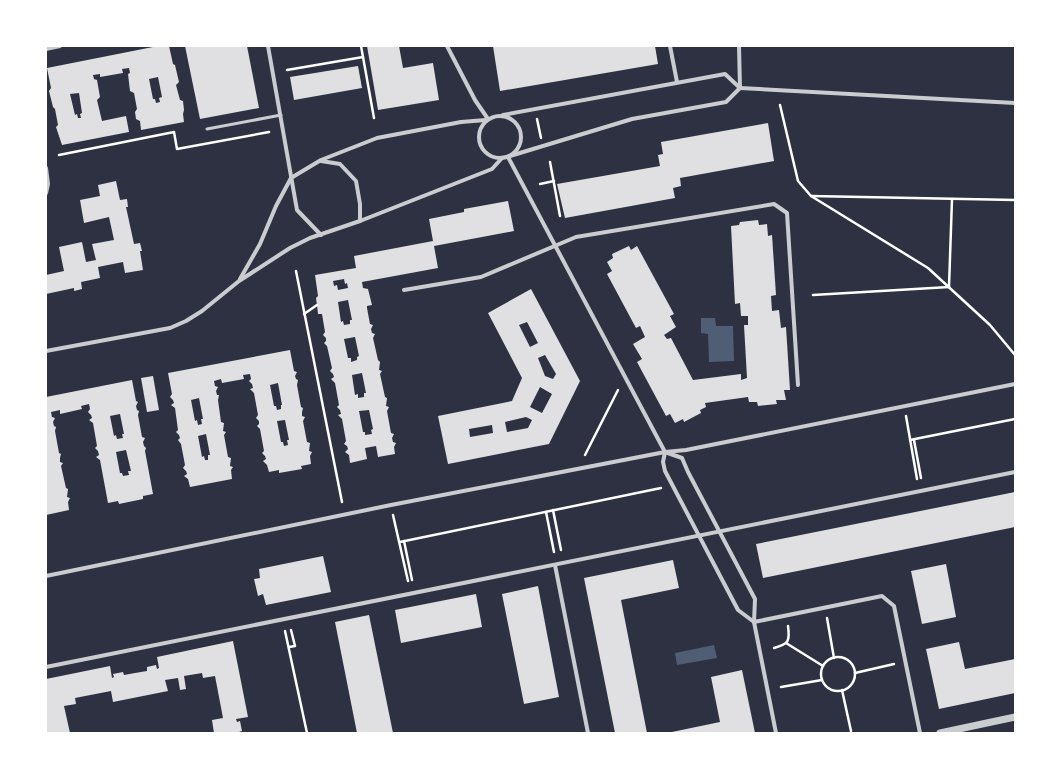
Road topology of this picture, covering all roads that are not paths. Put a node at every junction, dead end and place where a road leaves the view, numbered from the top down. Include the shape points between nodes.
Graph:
1 (60, 46) edge
2 (268, 46) edge
3 (447, 46) edge
4 (670, 46) edge
5 (739, 46) edge
6 (46, 49) edge
7 (677, 82) junction
8 (740, 88) junction
9 (1015, 103) edge
10 (281, 115) junction
11 (503, 115) junction
12 (487, 120) junction
13 (207, 129) dead end
14 (509, 156) junction
15 (502, 158) junction
16 (321, 160) junction
17 (46, 168) edge
18 (291, 178) junction
19 (46, 193) edge
20 (360, 222) junction
21 (321, 235) junction
22 (556, 245) junction
23 (239, 281) junction
24 (404, 290) dead end
25 (46, 351) edge
26 (1015, 384) edge
27 (798, 385) dead end
28 (665, 452) junction
29 (1015, 472) edge
30 (721, 532) junction
31 (700, 535) junction
32 (555, 565) junction
33 (46, 576) edge
34 (754, 622) junction
35 (46, 667) edge
36 (1015, 717) edge
37 (588, 733) edge
38 (776, 733) edge
39 (920, 733) edge
40 (940, 733) edge

1 - 6 street
2 - 10 street
3 - 12 street
4 - 7 street
5 - 8 street
7 - 8 street via 725,74
7 - 11 street
8 - 9 street
8 - 14 street via 726,102 632,119
10 - 13 lane
10 - 18 street
11 - 12 street
11 - 14 street via 515,121 521,133 520,146
12 - 15 street via 478,136 481,148 490,156
12 - 16 street via 461,122 377,138
14 - 15 street
14 - 22 street
15 - 20 street via 492,169
16 - 18 street
16 - 20 street via 340,164 356,181
17 - 19 street
18 - 21 street via 297,210
18 - 23 street via 260,244
20 - 21 street
21 - 23 street via 290,248
22 - 24 street via 481,277
22 - 27 street via 576,237 774,204 787,213
22 - 28 street
23 - 25 street via 202,311 170,328
26 - 28 street via 686,450
28 - 30 street via 682,458
28 - 31 street via 665,471
28 - 33 street
29 - 30 street
30 - 31 street
30 - 34 street via 755,599
31 - 32 street
31 - 34 street via 738,610
32 - 35 street
32 - 37 street
34 - 38 street
34 - 39 street via 882,596 894,606
36 - 40 street

